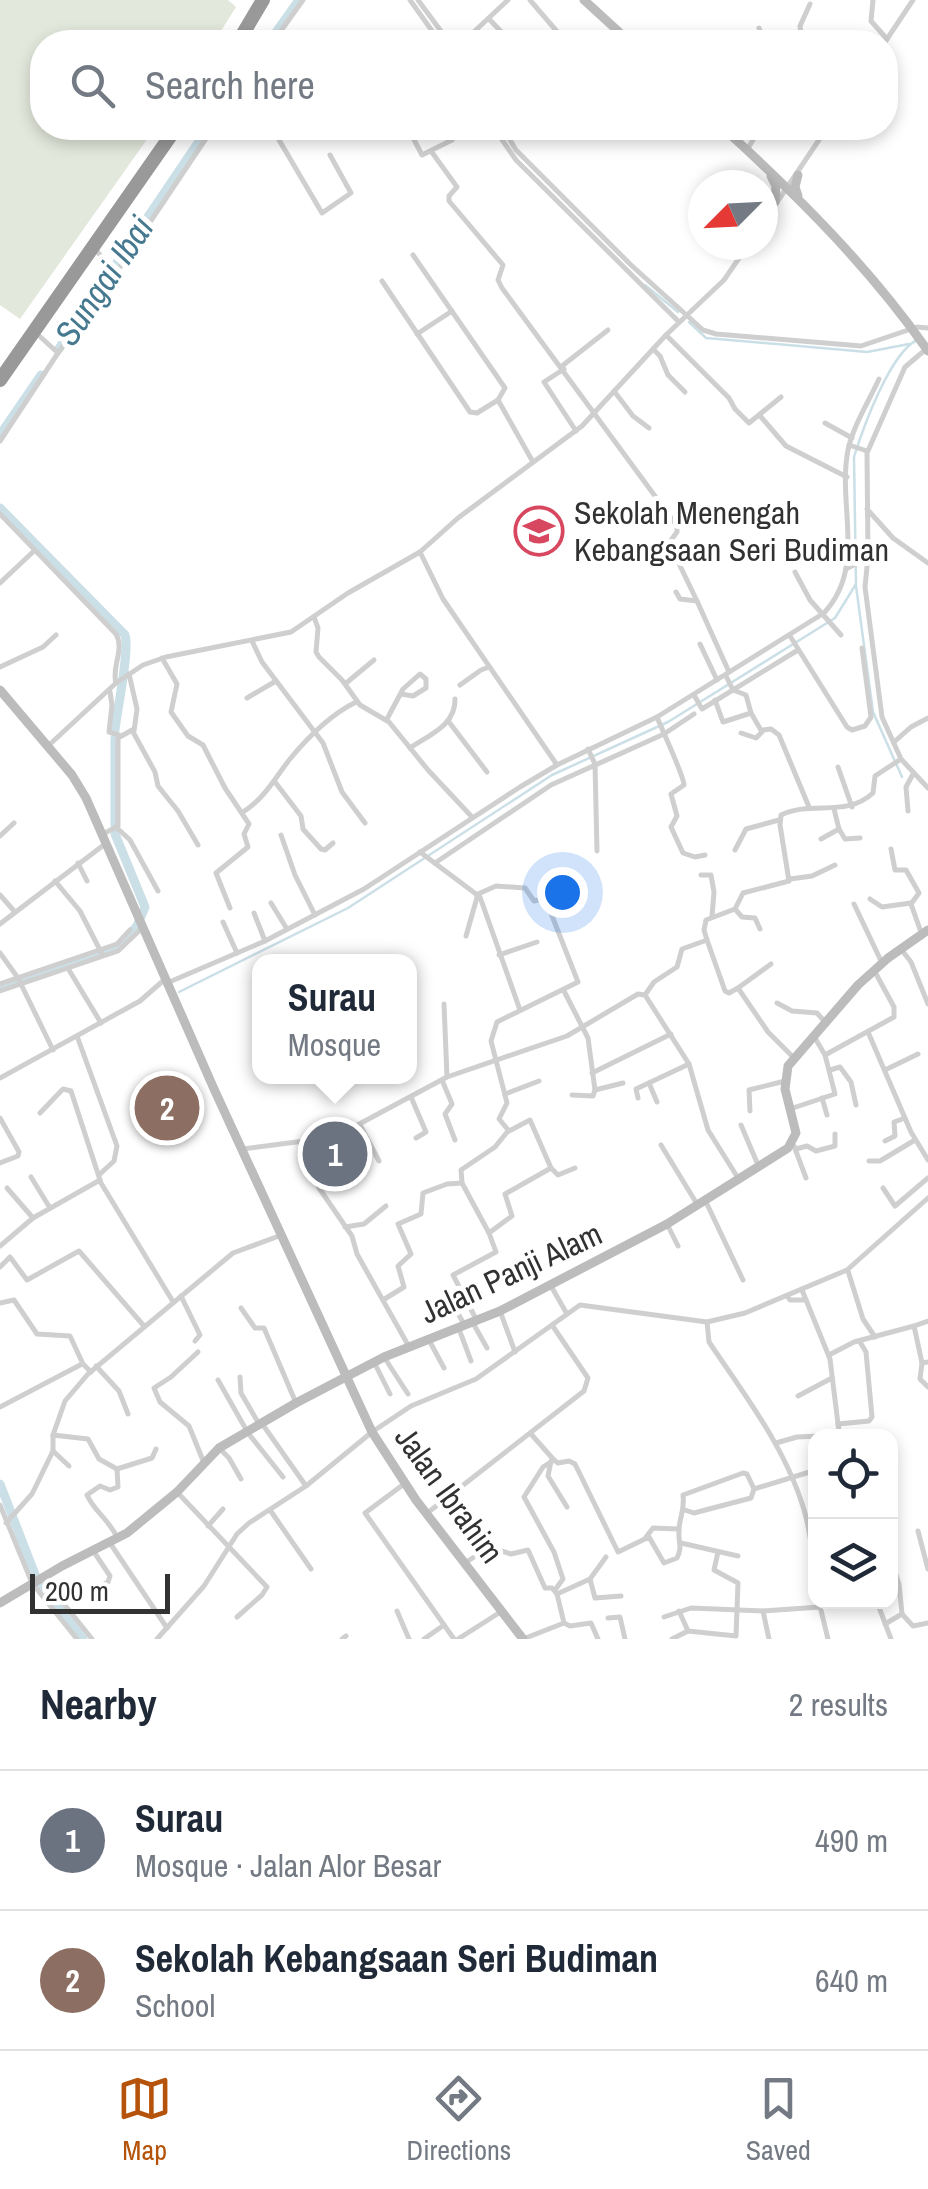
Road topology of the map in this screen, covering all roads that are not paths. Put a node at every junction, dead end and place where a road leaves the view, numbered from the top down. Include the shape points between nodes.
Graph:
1 (255, 0) edge
2 (263, 0) edge
3 (303, 0) edge
4 (414, 0) edge
5 (508, 0) edge
6 (530, 0) edge
7 (584, 0) edge
8 (874, 0) edge
9 (913, 0) edge
10 (810, 4) dead end
11 (490, 19) junction
12 (237, 30) edge
13 (245, 30) edge
14 (281, 30) edge
15 (433, 30) edge
16 (439, 30) edge
17 (478, 30) edge
18 (500, 30) edge
19 (556, 30) edge
20 (617, 30) edge
21 (800, 30) edge
22 (878, 30) edge
23 (893, 30) edge
24 (161, 140) edge
25 (167, 140) edge
26 (205, 140) edge
27 (279, 140) edge
28 (414, 140) edge
29 (452, 140) dead end
30 (502, 140) edge
31 (510, 140) edge
32 (737, 140) edge
33 (753, 140) edge
34 (819, 140) edge
35 (748, 150) junction
36 (430, 151) junction
37 (330, 155) dead end
38 (769, 170) edge
39 (797, 173) junction
40 (778, 174) edge
41 (778, 180) edge
42 (786, 189) junction
43 (778, 200) edge
44 (778, 203) edge
45 (806, 209) junction
46 (92, 246) junction
47 (413, 255) dead end
48 (738, 260) edge
49 (114, 271) junction
50 (382, 281) dead end
51 (54, 295) junction
52 (452, 311) junction
53 (686, 314) junction
54 (679, 322) junction
55 (928, 328) edge
56 (608, 330) dead end
57 (913, 331) junction
58 (417, 334) junction
59 (666, 335) junction
60 (39, 336) junction
61 (927, 348) edge
62 (652, 349) junction
63 (58, 353) junction
64 (0, 366) edge
65 (563, 367) junction
66 (879, 379) dead end
67 (0, 380) edge
68 (614, 390) junction
69 (685, 392) dead end
70 (781, 398) dead end
71 (498, 400) junction
72 (595, 412) junction
73 (760, 417) junction
74 (826, 424) dead end
75 (648, 428) dead end
76 (576, 431) junction
77 (852, 438) junction
78 (0, 442) edge
79 (851, 446) junction
80 (865, 450) junction
81 (533, 462) junction
82 (848, 477) junction
83 (867, 510) junction
84 (0, 514) edge
85 (850, 522) junction
86 (878, 522) junction
87 (865, 524) junction
88 (35, 550) junction
89 (420, 552) junction
90 (867, 557) junction
91 (928, 564) edge
92 (847, 569) junction
93 (795, 572) dead end
94 (0, 583) edge
95 (676, 592) dead end
96 (698, 601) junction
97 (826, 616) junction
98 (314, 617) junction
99 (56, 634) dead end
100 (841, 634) dead end
101 (791, 638) junction
102 (252, 641) junction
103 (700, 644) dead end
104 (862, 648) dead end
105 (798, 649) junction
106 (162, 658) junction
107 (374, 660) dead end
108 (869, 663) junction
109 (0, 668) edge
110 (489, 668) junction
111 (129, 674) junction
112 (727, 675) junction
113 (717, 680) junction
114 (276, 681) junction
115 (116, 684) junction
116 (344, 684) junction
117 (460, 685) dead end
118 (733, 689) junction
119 (0, 690) edge
120 (109, 690) junction
121 (401, 694) junction
122 (873, 695) junction
123 (694, 696) junction
124 (247, 698) dead end
125 (454, 699) dead end
126 (715, 700) junction
127 (356, 702) junction
128 (751, 713) junction
129 (694, 714) dead end
130 (658, 718) junction
131 (928, 718) edge
132 (387, 719) junction
133 (448, 721) junction
134 (762, 730) junction
135 (134, 731) junction
136 (663, 732) junction
137 (741, 733) dead end
138 (314, 734) junction
139 (119, 735) junction
140 (892, 743) junction
141 (48, 746) junction
142 (410, 748) junction
143 (589, 750) junction
144 (594, 762) junction
145 (897, 762) junction
146 (557, 764) junction
147 (838, 767) dead end
148 (486, 772) dead end
149 (913, 774) junction
150 (275, 782) junction
151 (520, 788) junction
152 (928, 788) edge
153 (527, 799) junction
154 (809, 807) junction
155 (852, 807) junction
156 (834, 808) junction
157 (485, 811) junction
158 (908, 811) dead end
159 (243, 812) junction
160 (472, 817) junction
161 (779, 820) junction
162 (493, 821) junction
163 (365, 823) dead end
164 (14, 824) dead end
165 (116, 828) junction
166 (839, 829) junction
167 (281, 835) dead end
168 (0, 836) edge
169 (860, 838) dead end
170 (105, 839) junction
171 (821, 839) dead end
172 (333, 843) dead end
173 (198, 845) dead end
174 (890, 849) dead end
175 (735, 850) dead end
176 (597, 852) dead end
177 (422, 853) junction
178 (704, 856) dead end
179 (434, 861) junction
180 (78, 863) junction
181 (835, 864) dead end
182 (702, 875) dead end
183 (790, 879) junction
184 (55, 881) junction
185 (87, 881) dead end
186 (158, 891) dead end
187 (558, 892) dead end
188 (478, 894) junction
189 (0, 895) edge
190 (549, 898) junction
191 (870, 899) dead end
192 (271, 903) dead end
193 (854, 904) dead end
194 (911, 904) junction
195 (230, 908) dead end
196 (735, 909) junction
197 (15, 912) junction
198 (254, 913) dead end
199 (315, 915) junction
200 (712, 916) junction
201 (223, 922) dead end
202 (141, 923) junction
203 (0, 924) edge
204 (287, 929) junction
205 (130, 930) dead end
206 (760, 930) dead end
207 (925, 933) edge
208 (466, 936) dead end
209 (707, 940) junction
210 (264, 941) junction
211 (537, 942) dead end
212 (900, 949) junction
213 (0, 953) edge
214 (101, 953) junction
215 (237, 953) junction
216 (499, 955) junction
217 (771, 964) dead end
218 (67, 965) junction
219 (878, 966) junction
220 (20, 981) junction
221 (167, 983) junction
222 (0, 988) edge
223 (738, 988) junction
224 (564, 991) junction
225 (645, 995) junction
226 (777, 1003) dead end
227 (444, 1004) dead end
228 (928, 1004) edge
229 (520, 1010) junction
230 (826, 1022) junction
231 (101, 1023) junction
232 (583, 1027) junction
233 (868, 1032) junction
234 (671, 1034) junction
235 (814, 1035) junction
236 (79, 1041) junction
237 (53, 1050) junction
238 (825, 1054) junction
239 (918, 1054) dead end
240 (794, 1058) junction
241 (495, 1059) junction
242 (689, 1064) junction
243 (830, 1070) junction
244 (884, 1070) junction
245 (592, 1073) junction
246 (0, 1078) edge
247 (445, 1078) junction
248 (539, 1081) dead end
249 (785, 1081) junction
250 (623, 1083) dead end
251 (648, 1083) junction
252 (595, 1090) junction
253 (505, 1094) junction
254 (572, 1096) dead end
255 (411, 1097) junction
256 (638, 1098) dead end
257 (822, 1098) junction
258 (657, 1102) dead end
259 (856, 1105) dead end
260 (790, 1109) junction
261 (750, 1111) dead end
262 (40, 1114) dead end
263 (827, 1115) dead end
264 (0, 1118) edge
265 (905, 1118) junction
266 (360, 1125) junction
267 (741, 1125) dead end
268 (508, 1131) junction
269 (835, 1134) dead end
270 (416, 1138) dead end
271 (456, 1140) dead end
272 (915, 1140) junction
273 (886, 1141) dead end
274 (302, 1143) junction
275 (661, 1145) dead end
276 (794, 1146) junction
277 (243, 1149) junction
278 (870, 1160) dead end
279 (928, 1160) edge
280 (379, 1161) dead end
281 (0, 1164) edge
282 (551, 1168) junction
283 (575, 1168) dead end
284 (759, 1168) junction
285 (32, 1177) dead end
286 (100, 1177) junction
287 (806, 1178) dead end
288 (928, 1178) edge
289 (740, 1180) junction
290 (462, 1182) junction
291 (7, 1188) dead end
292 (883, 1188) dead end
293 (928, 1198) edge
294 (702, 1204) junction
295 (386, 1206) dead end
296 (50, 1208) junction
297 (32, 1218) junction
298 (667, 1224) junction
299 (345, 1226) junction
300 (489, 1233) junction
301 (282, 1235) junction
302 (0, 1246) edge
303 (678, 1246) dead end
304 (0, 1267) edge
305 (847, 1270) junction
306 (743, 1280) dead end
307 (550, 1285) junction
308 (802, 1290) junction
309 (181, 1295) junction
310 (787, 1296) junction
311 (449, 1298) dead end
312 (383, 1300) junction
313 (806, 1300) junction
314 (173, 1301) junction
315 (0, 1303) edge
316 (241, 1308) dead end
317 (500, 1311) junction
318 (567, 1314) junction
319 (928, 1321) edge
320 (707, 1322) junction
321 (469, 1325) junction
322 (552, 1325) junction
323 (144, 1326) junction
324 (914, 1326) junction
325 (875, 1337) junction
326 (429, 1340) junction
327 (195, 1341) dead end
328 (860, 1342) junction
329 (409, 1348) junction
330 (487, 1348) dead end
331 (198, 1352) dead end
332 (515, 1352) junction
333 (829, 1355) junction
334 (384, 1357) junction
335 (472, 1360) dead end
336 (374, 1362) junction
337 (925, 1363) edge
338 (83, 1364) junction
339 (96, 1366) junction
340 (444, 1368) dead end
341 (90, 1372) junction
342 (346, 1375) junction
343 (240, 1377) dead end
344 (832, 1378) junction
345 (218, 1380) dead end
346 (928, 1387) edge
347 (390, 1394) dead end
348 (408, 1394) dead end
349 (798, 1396) dead end
350 (296, 1403) junction
351 (0, 1407) edge
352 (128, 1414) dead end
353 (838, 1424) junction
354 (262, 1426) junction
355 (839, 1429) edge
356 (372, 1432) junction
357 (248, 1433) junction
358 (53, 1434) junction
359 (531, 1434) junction
360 (808, 1436) edge
361 (776, 1442) junction
362 (219, 1448) junction
363 (156, 1449) dead end
364 (52, 1450) junction
365 (553, 1460) junction
366 (204, 1462) junction
367 (69, 1466) dead end
368 (117, 1469) junction
369 (808, 1472) edge
370 (792, 1476) junction
371 (283, 1477) dead end
372 (242, 1480) dead end
373 (404, 1484) junction
374 (306, 1486) junction
375 (754, 1489) junction
376 (177, 1492) junction
377 (0, 1504) edge
378 (567, 1507) dead end
379 (269, 1508) junction
380 (223, 1509) dead end
381 (686, 1510) junction
382 (426, 1514) junction
383 (6, 1523) junction
384 (208, 1526) junction
385 (808, 1526) edge
386 (678, 1529) junction
387 (918, 1531) dead end
388 (646, 1537) junction
389 (114, 1540) junction
390 (681, 1542) junction
391 (228, 1548) junction
392 (92, 1550) junction
393 (718, 1552) junction
394 (738, 1556) dead end
395 (606, 1557) dead end
396 (465, 1563) junction
397 (311, 1569) dead end
398 (928, 1569) edge
399 (43, 1577) junction
400 (898, 1578) edge
401 (590, 1579) junction
402 (32, 1584) junction
403 (96, 1589) dead end
404 (556, 1592) junction
405 (621, 1596) dead end
406 (0, 1602) edge
407 (808, 1605) edge
408 (738, 1608) junction
409 (820, 1609) edge
410 (879, 1609) edge
411 (503, 1610) junction
412 (679, 1610) junction
413 (763, 1611) junction
414 (397, 1612) dead end
415 (902, 1614) junction
416 (664, 1617) dead end
417 (237, 1618) dead end
418 (608, 1618) dead end
419 (564, 1622) junction
420 (928, 1623) edge
421 (444, 1624) junction
422 (886, 1624) junction
423 (167, 1628) junction
424 (688, 1631) junction
425 (78, 1639) edge
426 (92, 1639) edge
427 (157, 1639) edge
428 (409, 1639) edge
429 (424, 1639) edge
430 (456, 1639) edge
431 (523, 1639) edge
432 (598, 1639) edge
433 (622, 1639) edge
434 (672, 1639) edge
435 (768, 1639) edge
436 (828, 1639) edge
437 (891, 1639) edge

1 - 12 highway
2 - 13 highway
3 - 14 street
4 - 15 street
4 - 16 street
5 - 11 street
6 - 19 street
7 - 20 main road
8 - 22 street via 871,22
9 - 23 street
10 - 21 street
11 - 17 street
11 - 18 street
24 - 51 highway
25 - 46 highway
26 - 49 street
27 - 37 street via 320,213 351,193
28 - 36 street via 422,155
29 - 36 street
30 - 54 street
31 - 53 street
32 - 35 main road
33 - 35 street
34 - 39 street
35 - 38 main road
36 - 65 street via 457,187 449,201 503,265 502,288
39 - 40 main road
39 - 42 street
39 - 45 main road via 795,190
41 - 42 main road
42 - 43 street
42 - 45 main road
44 - 45 main road via 789,200
45 - 57 main road
46 - 49 street
46 - 51 highway
47 - 52 street
48 - 53 street
49 - 63 street
50 - 58 street
51 - 60 highway
51 - 64 highway
52 - 58 street
52 - 71 street via 505,388
53 - 54 street
53 - 57 street via 716,334 861,346
54 - 59 street
55 - 57 street
56 - 65 street
57 - 61 main road
58 - 71 street via 470,412
59 - 62 street
59 - 73 street via 735,410 750,423
60 - 63 street
60 - 67 highway
61 - 80 street via 905,367
62 - 68 street
62 - 69 street
63 - 78 street
65 - 72 street
65 - 76 street via 544,382
66 - 77 street
68 - 72 street
68 - 75 street
70 - 73 street
71 - 81 street
72 - 76 street
72 - 96 street via 677,526 668,542
73 - 82 street via 786,446
74 - 77 street
76 - 81 street
77 - 79 street
79 - 80 street
79 - 82 street
80 - 83 street
81 - 89 street
82 - 85 street
83 - 86 street
83 - 87 street
84 - 88 street
85 - 87 street
85 - 92 street
86 - 87 street
86 - 91 street
87 - 90 street
88 - 94 street
88 - 115 street via 116,634
89 - 98 street
89 - 110 street
90 - 92 street
90 - 108 street
92 - 97 street
93 - 97 street
95 - 96 street via 680,600
96 - 112 street
97 - 100 street
97 - 101 street
98 - 102 street via 292,632
98 - 116 street via 316,652
99 - 109 street
101 - 105 street
101 - 112 street
102 - 106 street
102 - 114 street
103 - 113 street
104 - 108 street
105 - 118 street
105 - 122 street via 850,730 871,720
106 - 111 street
106 - 159 street via 178,684 170,712 205,748
107 - 116 street
108 - 122 street
110 - 117 street
110 - 146 street
111 - 115 street
111 - 135 street
112 - 113 street
112 - 118 street
113 - 123 street
114 - 124 street
114 - 138 street
115 - 120 street
116 - 127 street
118 - 126 street
118 - 128 street via 746,695
119 - 141 main road, Jalan Ibrahim
120 - 139 street via 108,732
120 - 141 street
121 - 121 street via 420,674 426,679 426,688 414,696
121 - 132 street
122 - 140 street
123 - 126 street via 702,710
123 - 130 street
125 - 133 street
126 - 128 street via 723,722
127 - 132 street
127 - 138 street
128 - 134 street
129 - 136 street
130 - 136 street
130 - 143 street
131 - 140 street
132 - 142 street
133 - 142 street
133 - 148 street
134 - 137 street via 756,738
134 - 154 street via 779,735
135 - 139 street
135 - 173 street via 158,786
136 - 144 street
136 - 178 street via 684,779 671,794 677,816 671,827 683,853
138 - 150 street
138 - 163 street
139 - 165 street
140 - 145 street
141 - 170 main road, Jalan Ibrahim via 79,786
142 - 160 street
143 - 144 street
143 - 146 street
144 - 153 street
144 - 176 street
145 - 149 street
145 - 155 street via 873,779 871,796
146 - 151 street
147 - 155 street
149 - 152 street
149 - 158 street via 906,784
150 - 159 street
150 - 172 street via 321,850
151 - 153 street
151 - 157 street
153 - 162 street
154 - 156 street
154 - 161 street
155 - 156 street
156 - 166 street
157 - 160 street
157 - 162 street
159 - 195 street via 249,846 216,873
160 - 177 street
161 - 175 street via 746,829
161 - 183 street
162 - 179 street
164 - 168 street
165 - 170 street
165 - 186 street
166 - 169 street via 847,841
166 - 171 street
167 - 199 street
170 - 180 street
170 - 202 main road, Jalan Ibrahim
174 - 194 street via 895,870 906,870 919,893
177 - 179 street
177 - 199 street
179 - 188 street
180 - 184 street
180 - 185 street
181 - 183 street
182 - 200 street via 711,876 714,888
183 - 196 street via 744,892
184 - 197 street
184 - 214 street
187 - 190 street
188 - 190 street via 502,886 525,888 534,901
188 - 208 street
188 - 216 street
189 - 197 street
190 - 224 street via 556,932 579,980
191 - 194 street via 882,907
192 - 204 street
193 - 219 street
194 - 207 street
196 - 200 street
196 - 206 street via 755,918
197 - 203 street
198 - 210 street
199 - 204 street
200 - 209 street via 705,922
201 - 215 street
202 - 214 street via 124,947
202 - 221 main road, Jalan Ibrahim
204 - 210 street
205 - 214 street
207 - 212 main road
209 - 223 street via 725,991
209 - 225 street via 682,948 677,967
210 - 215 street
211 - 216 street
212 - 219 main road
212 - 228 street
213 - 220 street
214 - 218 street
215 - 221 street
216 - 229 street
217 - 223 street
218 - 220 street
218 - 231 street
219 - 230 main road
219 - 233 street via 896,1015
220 - 222 street
220 - 237 street
221 - 231 street
221 - 277 main road, Jalan Ibrahim
223 - 240 street
224 - 229 street
224 - 232 street
225 - 232 street
225 - 234 street
226 - 230 street via 817,1013
227 - 247 street
229 - 241 street via 492,1030
230 - 235 main road
231 - 236 street
232 - 241 street
232 - 245 street
233 - 238 street
233 - 244 street
234 - 242 street
234 - 245 street
235 - 238 street
235 - 240 main road
236 - 237 street
236 - 286 street via 117,1146
237 - 246 street
238 - 243 street
239 - 244 street
240 - 249 main road
241 - 247 street
241 - 253 street
242 - 251 street
242 - 289 street via 708,1130
243 - 257 street via 835,1093
243 - 259 street via 845,1071
244 - 265 street
245 - 252 street
247 - 255 street
247 - 271 street via 452,1104 445,1114
248 - 253 street
249 - 260 main road
249 - 261 street via 749,1090
250 - 252 street
251 - 256 street via 636,1089
251 - 258 street
252 - 254 street via 593,1096
253 - 268 street via 506,1107 498,1114
255 - 266 street
255 - 270 street via 426,1132
257 - 260 street
257 - 263 street
260 - 276 main road
262 - 286 street via 69,1088
264 - 281 street via 19,1152
265 - 272 street
265 - 273 street via 894,1122 895,1136
266 - 274 street
266 - 280 street
267 - 284 street
268 - 282 street via 530,1120
268 - 290 street via 463,1167
269 - 276 street via 835,1146
272 - 278 street
272 - 279 street
274 - 277 street
274 - 299 street via 319,1188
275 - 294 street
276 - 284 main road, Jalan Panji Alam
276 - 287 street
277 - 301 main road, Jalan Ibrahim
282 - 283 street via 559,1175
282 - 300 street via 505,1194 511,1219
284 - 289 main road, Jalan Panji Alam
285 - 296 street
286 - 296 street
286 - 314 street
288 - 292 street via 897,1206
289 - 294 main road, Jalan Panji Alam
290 - 300 street
290 - 312 street via 423,1193 421,1214 398,1224 411,1254 398,1266 404,1287
291 - 297 street
293 - 305 street
294 - 298 main road, Jalan Panji Alam
294 - 306 street
295 - 299 street via 364,1224
296 - 297 street
297 - 302 street
298 - 303 street
298 - 307 main road, Jalan Panji Alam
299 - 312 street
300 - 321 street via 496,1252 452,1279
301 - 309 street via 239,1248
301 - 342 main road, Jalan Ibrahim
304 - 323 street via 10,1257 27,1280 78,1251
305 - 308 street
305 - 325 street
307 - 317 main road, Jalan Panji Alam
307 - 318 street
308 - 310 street
308 - 313 street
309 - 314 street
309 - 327 street via 200,1335
310 - 313 street
310 - 320 street
311 - 321 street
312 - 329 street
313 - 333 street
314 - 323 street
315 - 338 street via 14,1300 37,1334 68,1335
316 - 350 street via 255,1328 264,1328
317 - 321 main road, Jalan Panji Alam
317 - 332 street
318 - 320 street via 589,1304
318 - 322 street
319 - 324 street
320 - 361 street via 709,1342
321 - 326 main road, Jalan Panji Alam
321 - 330 street
321 - 335 street
322 - 332 street
322 - 359 street via 588,1378 584,1391
323 - 339 street
324 - 325 street
324 - 337 street
325 - 328 street
326 - 329 main road, Jalan Panji Alam
326 - 340 street
328 - 333 street
328 - 353 street via 872,1417
329 - 334 main road, Jalan Panji Alam
331 - 366 street via 154,1388 160,1402 189,1426
332 - 356 street
333 - 344 street
334 - 336 main road, Jalan Panji Alam
334 - 348 street
336 - 342 main road, Jalan Panji Alam
336 - 347 street
337 - 346 street via 920,1379
338 - 341 street
338 - 351 street
339 - 341 street
339 - 352 street via 119,1391
341 - 358 street via 65,1401
342 - 350 main road, Jalan Panji Alam
342 - 356 main road, Jalan Ibrahim
343 - 354 street via 241,1392
344 - 349 street
344 - 353 street
345 - 357 street
350 - 354 main road, Jalan Panji Alam
353 - 355 street
354 - 357 main road, Jalan Panji Alam
354 - 374 street
356 - 373 main road, Jalan Ibrahim
356 - 374 street
357 - 362 main road, Jalan Panji Alam
357 - 371 street
358 - 364 street
358 - 368 street via 88,1439 99,1459
359 - 365 street
359 - 382 street
360 - 361 street
361 - 370 street
362 - 366 main road, Jalan Panji Alam
362 - 372 street
363 - 368 street via 152,1458
364 - 367 street
364 - 383 street via 32,1494
365 - 378 street via 548,1476
365 - 388 street via 575,1464 618,1552
365 - 404 street via 524,1497 560,1565
366 - 376 main road, Jalan Panji Alam
368 - 389 street via 118,1486 100,1486 87,1495 108,1520
369 - 370 street
370 - 375 street
370 - 385 street
373 - 382 main road, Jalan Ibrahim
373 - 421 street via 365,1513
374 - 379 street
375 - 381 street via 751,1498
375 - 381 street via 742,1473 683,1495
376 - 384 street
376 - 389 main road, Jalan Panji Alam
377 - 383 street
379 - 391 street
379 - 397 street
380 - 384 street
381 - 386 street
382 - 396 main road, Jalan Ibrahim
383 - 402 street
384 - 391 street
386 - 388 street via 654,1528
386 - 390 street
387 - 398 street
388 - 390 street via 664,1563 677,1558
389 - 392 main road, Jalan Panji Alam
389 - 423 street
390 - 393 street
391 - 417 street via 268,1589
391 - 423 street
392 - 399 main road, Jalan Panji Alam
392 - 403 street via 110,1576
393 - 394 street
393 - 408 street via 714,1570 738,1583
395 - 401 street
396 - 404 street via 489,1546 511,1554 528,1550 543,1586
396 - 411 main road, Jalan Ibrahim
399 - 402 main road, Jalan Panji Alam
399 - 426 street
400 - 415 street
401 - 404 street
401 - 405 street via 595,1598
402 - 406 main road, Jalan Panji Alam
402 - 425 street
404 - 419 street
407 - 413 street
408 - 412 street
408 - 413 street
408 - 424 street via 736,1636
409 - 436 street
410 - 422 street
411 - 430 street
411 - 431 main road, Jalan Ibrahim
412 - 416 street
412 - 424 street
413 - 435 street
414 - 428 street
415 - 420 street via 914,1626
415 - 422 street
418 - 433 street via 620,1617
419 - 431 street
419 - 432 street via 591,1623
421 - 429 street
421 - 430 street
422 - 437 street
423 - 427 street
424 - 434 street

